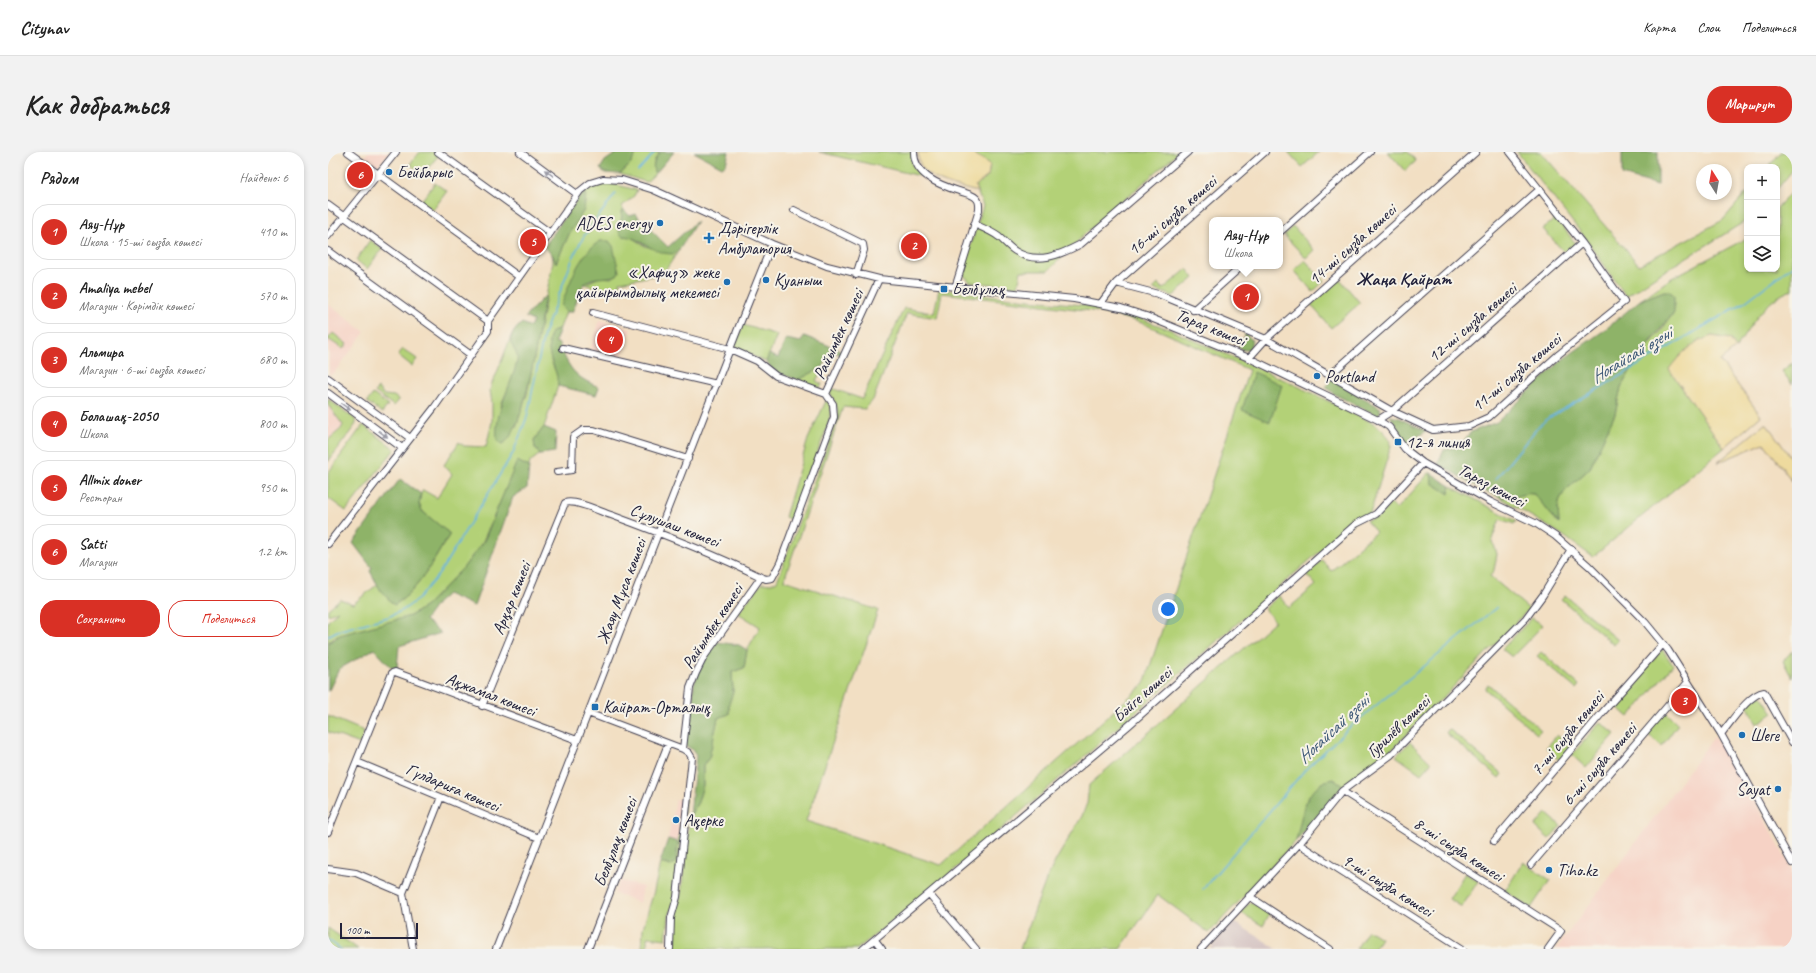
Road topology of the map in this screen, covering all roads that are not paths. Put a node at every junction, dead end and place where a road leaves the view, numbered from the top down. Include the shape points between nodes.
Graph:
1 (348, 152) edge
2 (396, 152) edge
3 (438, 152) edge
4 (520, 152) edge
5 (914, 152) edge
6 (1188, 152) edge
7 (1265, 152) edge
8 (1370, 152) edge
9 (1476, 152) edge
10 (1510, 152) edge
11 (378, 174) junction
12 (589, 178) dead end
13 (1540, 189) junction
14 (579, 192) junction
15 (328, 205) edge
16 (794, 210) dead end
17 (344, 216) junction
18 (974, 224) junction
19 (1283, 229) edge
20 (549, 232) junction
21 (328, 236) edge
22 (1582, 243) junction
23 (772, 244) junction
24 (328, 251) edge
25 (1239, 269) edge
26 (856, 275) junction
27 (518, 276) junction
28 (879, 279) junction
29 (1116, 283) junction
30 (955, 288) junction
31 (1102, 303) junction
32 (1193, 310) junction
33 (593, 313) dead end
34 (488, 321) junction
35 (1266, 339) junction
36 (563, 348) dead end
37 (730, 349) junction
38 (471, 355) junction
39 (1249, 358) junction
40 (1330, 374) junction
41 (328, 378) edge
42 (717, 384) junction
43 (328, 394) edge
44 (826, 394) junction
45 (1392, 411) junction
46 (1378, 420) junction
47 (410, 438) junction
48 (402, 448) junction
49 (688, 459) junction
50 (1423, 463) junction
51 (558, 472) dead end
52 (566, 502) joint
53 (659, 532) junction
54 (328, 544) edge
55 (1571, 549) junction
56 (761, 577) junction
57 (772, 578) joint
58 (1663, 644) junction
59 (1688, 682) junction
60 (482, 706) junction
61 (588, 713) junction
62 (1721, 734) junction
63 (577, 740) junction
64 (1792, 742) edge
65 (668, 744) junction
66 (683, 749) junction
67 (357, 762) junction
68 (1342, 791) junction
69 (441, 797) junction
70 (328, 832) edge
71 (539, 838) junction
72 (1494, 841) dead end
73 (1299, 844) junction
74 (1792, 863) edge
75 (1531, 865) dead end
76 (328, 869) edge
77 (403, 893) junction
78 (930, 895) junction
79 (1249, 896) junction
80 (875, 940) junction
81 (413, 949) edge
82 (496, 949) edge
83 (588, 949) edge
84 (670, 949) edge
85 (863, 949) edge
86 (882, 949) edge
87 (976, 949) edge
88 (1201, 949) edge
89 (1330, 949) edge
90 (1463, 949) edge
91 (1548, 949) edge

1 - 11 street
2 - 11 street
3 - 20 street
14 -> 4 street
5 - 18 street via 916,162 924,174 943,186 977,199 979,206
6 - 18 street via 1081,244 1066,252 1046,258 1024,255 993,233
7 - 29 street, 16-ші сызба көшесі
8 - 19 street
9 - 35 street, 14-ші сызба көшесі
10 - 13 street
11 - 17 street
11 - 27 street
12 - 14 street
13 - 22 street
13 - 40 street
14 - 20 street
14 - 23 street, Тараз көшесі via 590,183 603,179 622,180 654,190
15 - 17 street
16 - 26 street via 863,244 864,250
17 - 21 street
17 - 34 street
18 - 30 street
20 - 27 street
22 - 45 street, 12-ші сызба көшесі
22 - 45 street, 11-ші сызба көшесі via 1624,302 1559,354 1489,417 1478,423 1433,430
23 - 26 street, Тараз көшесі
23 - 37 street, Жаяу Мұса көшесі
24 - 38 street
25 - 32 street
26 - 28 street, Тараз көшесі
27 - 34 street
28 - 30 street, Тараз көшесі
28 - 44 street, Райымбек көшесі
29 - 31 street, 16-ші сызба көшесі
29 - 32 street, 11-ші сызба көшесі via 1158,294
30 - 31 street, Тараз көшесі
31 - 39 street, Тараз көшесі via 1146,316
32 - 35 street, 11-ші сызба көшесі
33 - 37 street via 720,344
34 - 38 street via 488,331
35 - 39 street, 14-ші сызба көшесі
35 - 40 street, 11-ші сызба көшесі
36 - 42 street
37 - 42 street, Жаяу Мұса көшесі
37 - 44 street via 757,360 776,376
38 - 47 street
39 - 46 street, Тараз көшесі
40 - 45 street, 11-ші сызба көшесі
41 - 47 street
42 - 49 street, Жаяу Мұса көшесі
43 -> 48 street
44 - 57 street, Райымбек көшесі via 833,404 834,417 780,564
45 - 46 street, 12-ші сызба көшесі
46 - 50 street, Тараз көшесі via 1389,427 1405,449
47 - 48 street
48 - 54 street
49 - 51 street via 585,429 573,437 572,470
49 - 53 street, Жаяу Мұса көшесі
50 - 55 street, Тараз көшесі via 1491,502 1535,523
50 - 78 street, Бәйге көшесі via 1376,514 1356,524
52 - 53 street, Сұлушаш көшесі via 585,506
52 - 60 street, Арқар көшесі
53 - 56 street, Сұлушаш көшесі via 714,554
53 - 61 street, Жаяу Мұса көшесі
55 - 58 street, Тараз көшесі via 1640,617
55 - 68 street, Гурилёв көшесі via 1526,618 1391,755
56 - 57 street, Сұлушаш көшесі
56 - 66 street, Райымбек көшесі via 704,657 696,673 690,688
58 - 59 street, Тараз көшесі
58 - 72 street, 7-ші сызба көшесі
59 - 62 street, Тараз көшесі
59 - 75 street, 6-ші сызба көшесі
60 - 63 street, Ақжамал көшесі
60 - 67 street, Ақжамал көшесі via 392,673
61 - 63 street, Жаяу Мұса көшесі
61 - 65 street
62 - 64 street via 1748,701 1764,692
62 - 74 street, Тараз көшесі
63 - 71 street, Жаяу Мұса көшесі
65 - 66 street
65 - 83 street, Белбұлақ көшесі
66 - 84 street via 691,755 692,767 677,897 671,918
67 - 69 street, Гүлдариға көшесі
67 - 70 street
68 - 73 street, Гурилёв көшесі
68 - 91 street, 8-ші сызба көшесі via 1561,931
69 - 71 street, Гүлдариға көшесі
69 - 77 street
71 - 82 street, Жаяу Мұса көшесі
73 - 79 street, Гурилёв көшесі
73 - 90 street, 9-ші сызба көшесі
76 - 77 street via 356,873
77 - 81 street
78 - 80 street, Бәйге көшесі
78 - 87 street
79 - 88 street, Гурилёв көшесі
79 - 89 street
80 - 85 street, Бәйге көшесі
80 - 86 street

